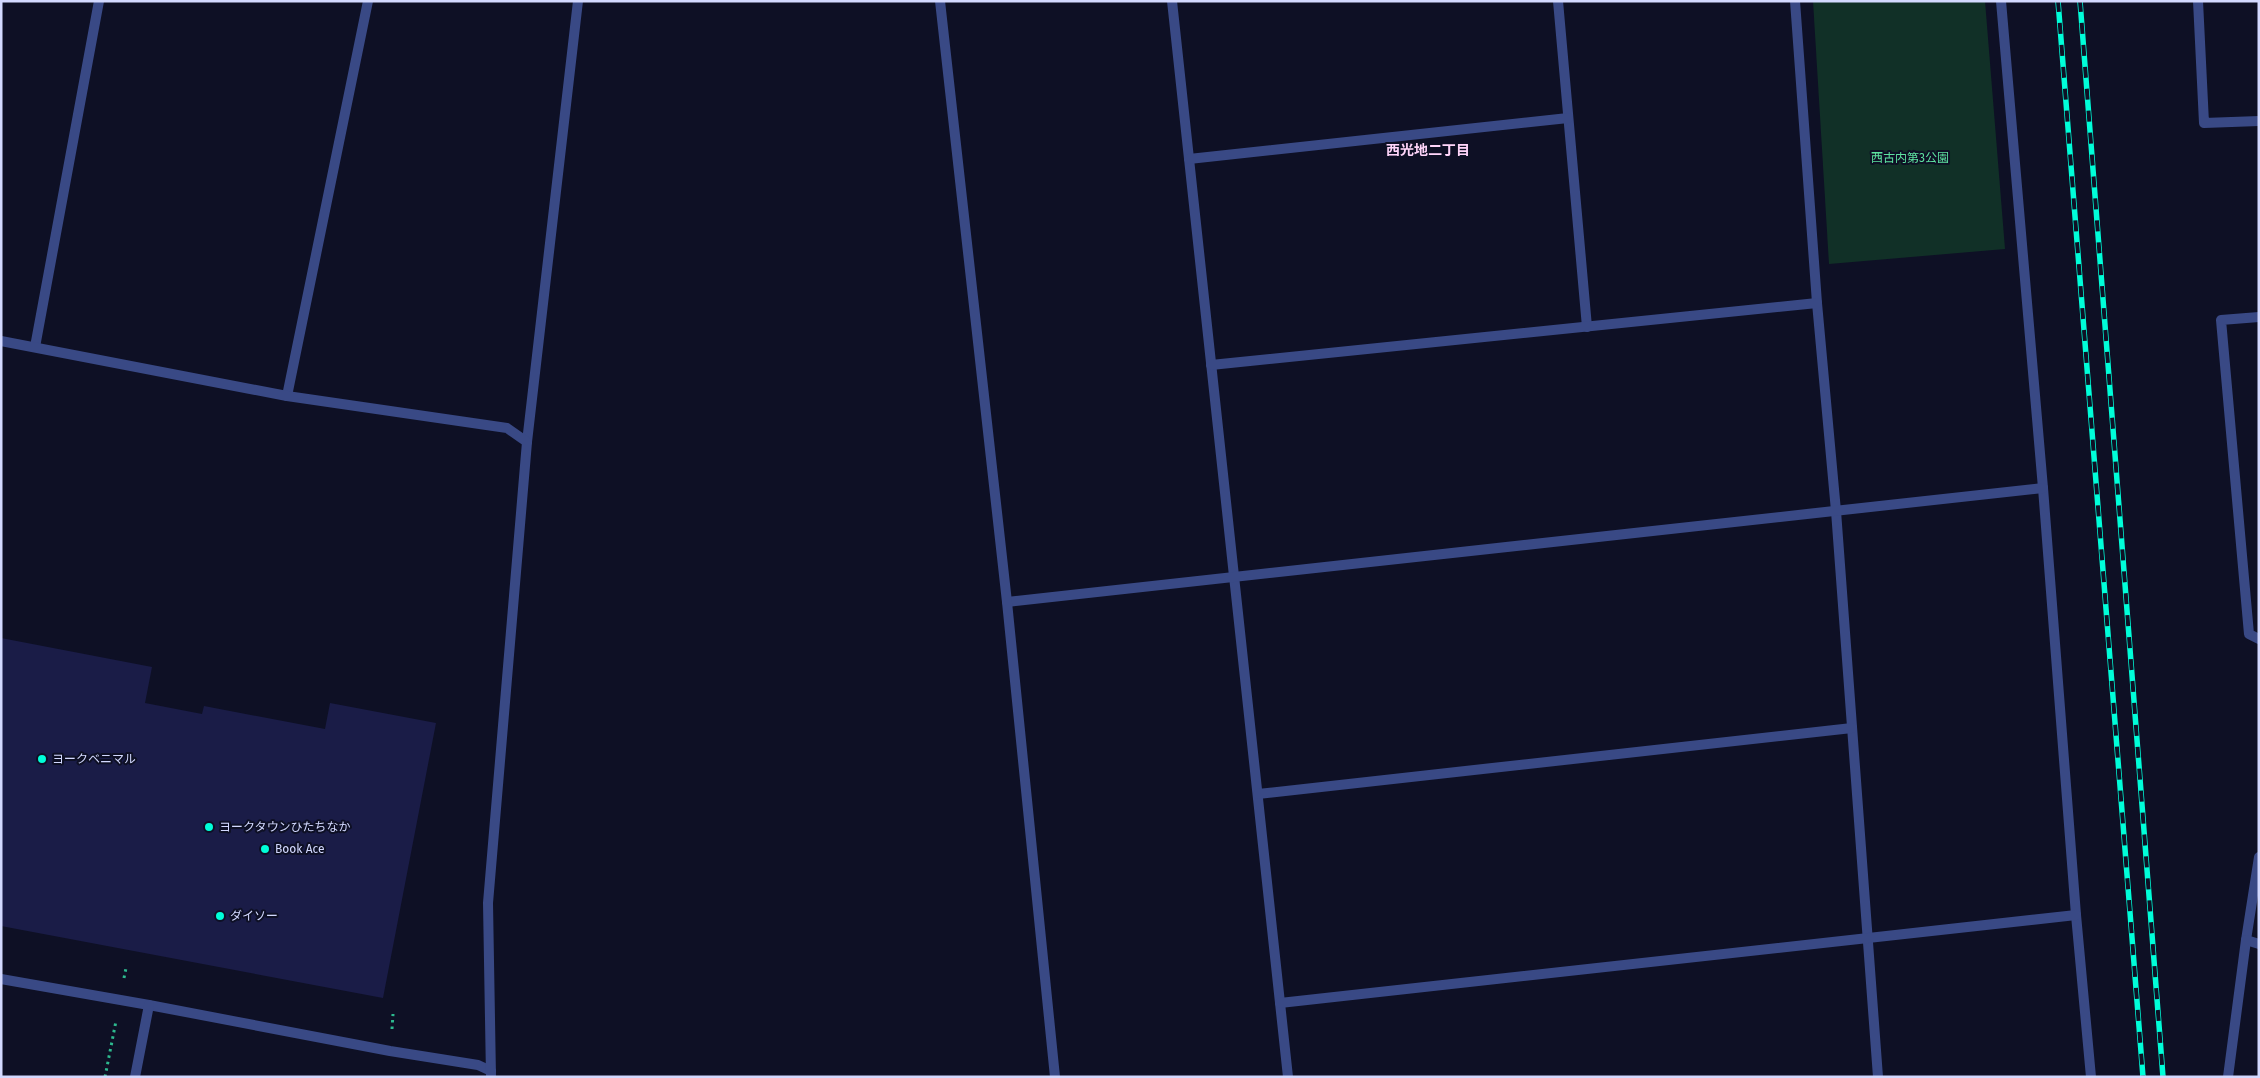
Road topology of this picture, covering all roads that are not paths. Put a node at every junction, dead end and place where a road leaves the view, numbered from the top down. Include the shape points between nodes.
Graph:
1 (99, 1) edge
2 (368, 1) edge
3 (578, 1) edge
4 (940, 1) edge
5 (1172, 1) edge
6 (1558, 1) edge
7 (1795, 1) edge
8 (2001, 1) edge
9 (2198, 1) edge
10 (1568, 118) junction
11 (2259, 120) edge
12 (1189, 159) junction
13 (1817, 303) junction
14 (2259, 317) edge
15 (1588, 327) junction
16 (1, 341) edge
17 (34, 347) junction
18 (1212, 365) junction
19 (287, 396) junction
20 (527, 442) junction
21 (2043, 488) junction
22 (1836, 512) junction
23 (1234, 577) junction
24 (1007, 602) junction
25 (2259, 639) edge
26 (1852, 728) junction
27 (1258, 794) junction
28 (2259, 857) edge
29 (2076, 915) junction
30 (1868, 938) junction
31 (2246, 940) junction
32 (2259, 944) edge
33 (1, 979) edge
34 (1280, 1003) junction
35 (149, 1005) junction
36 (491, 1074) edge
37 (135, 1077) edge
38 (1055, 1077) edge
39 (1288, 1077) edge
40 (1878, 1077) edge
41 (2091, 1077) edge
42 (2228, 1077) edge

1 - 17 street
2 - 19 street
3 - 20 street
4 - 24 street
5 - 12 street
6 - 10 street
7 - 13 street
8 - 21 street
9 - 11 street via 2204,123
10 - 12 street
10 - 15 street
12 - 18 street
13 - 15 street
13 - 22 street
14 - 25 street via 2221,320 2249,634
15 - 18 street
16 - 17 street
17 - 19 street
18 - 23 street
19 - 20 street via 507,428
20 - 36 street via 488,903
21 - 22 street
21 - 29 street
22 - 23 street
22 - 26 street
23 - 24 street
23 - 27 street
24 - 38 street
26 - 27 street
26 - 30 street
27 - 34 street
28 - 31 street
29 - 30 street
29 - 41 street
30 - 34 street
30 - 40 street
31 - 32 street
31 - 42 street
33 - 35 street
34 - 39 street
35 - 36 street via 478,1065
35 - 37 street

